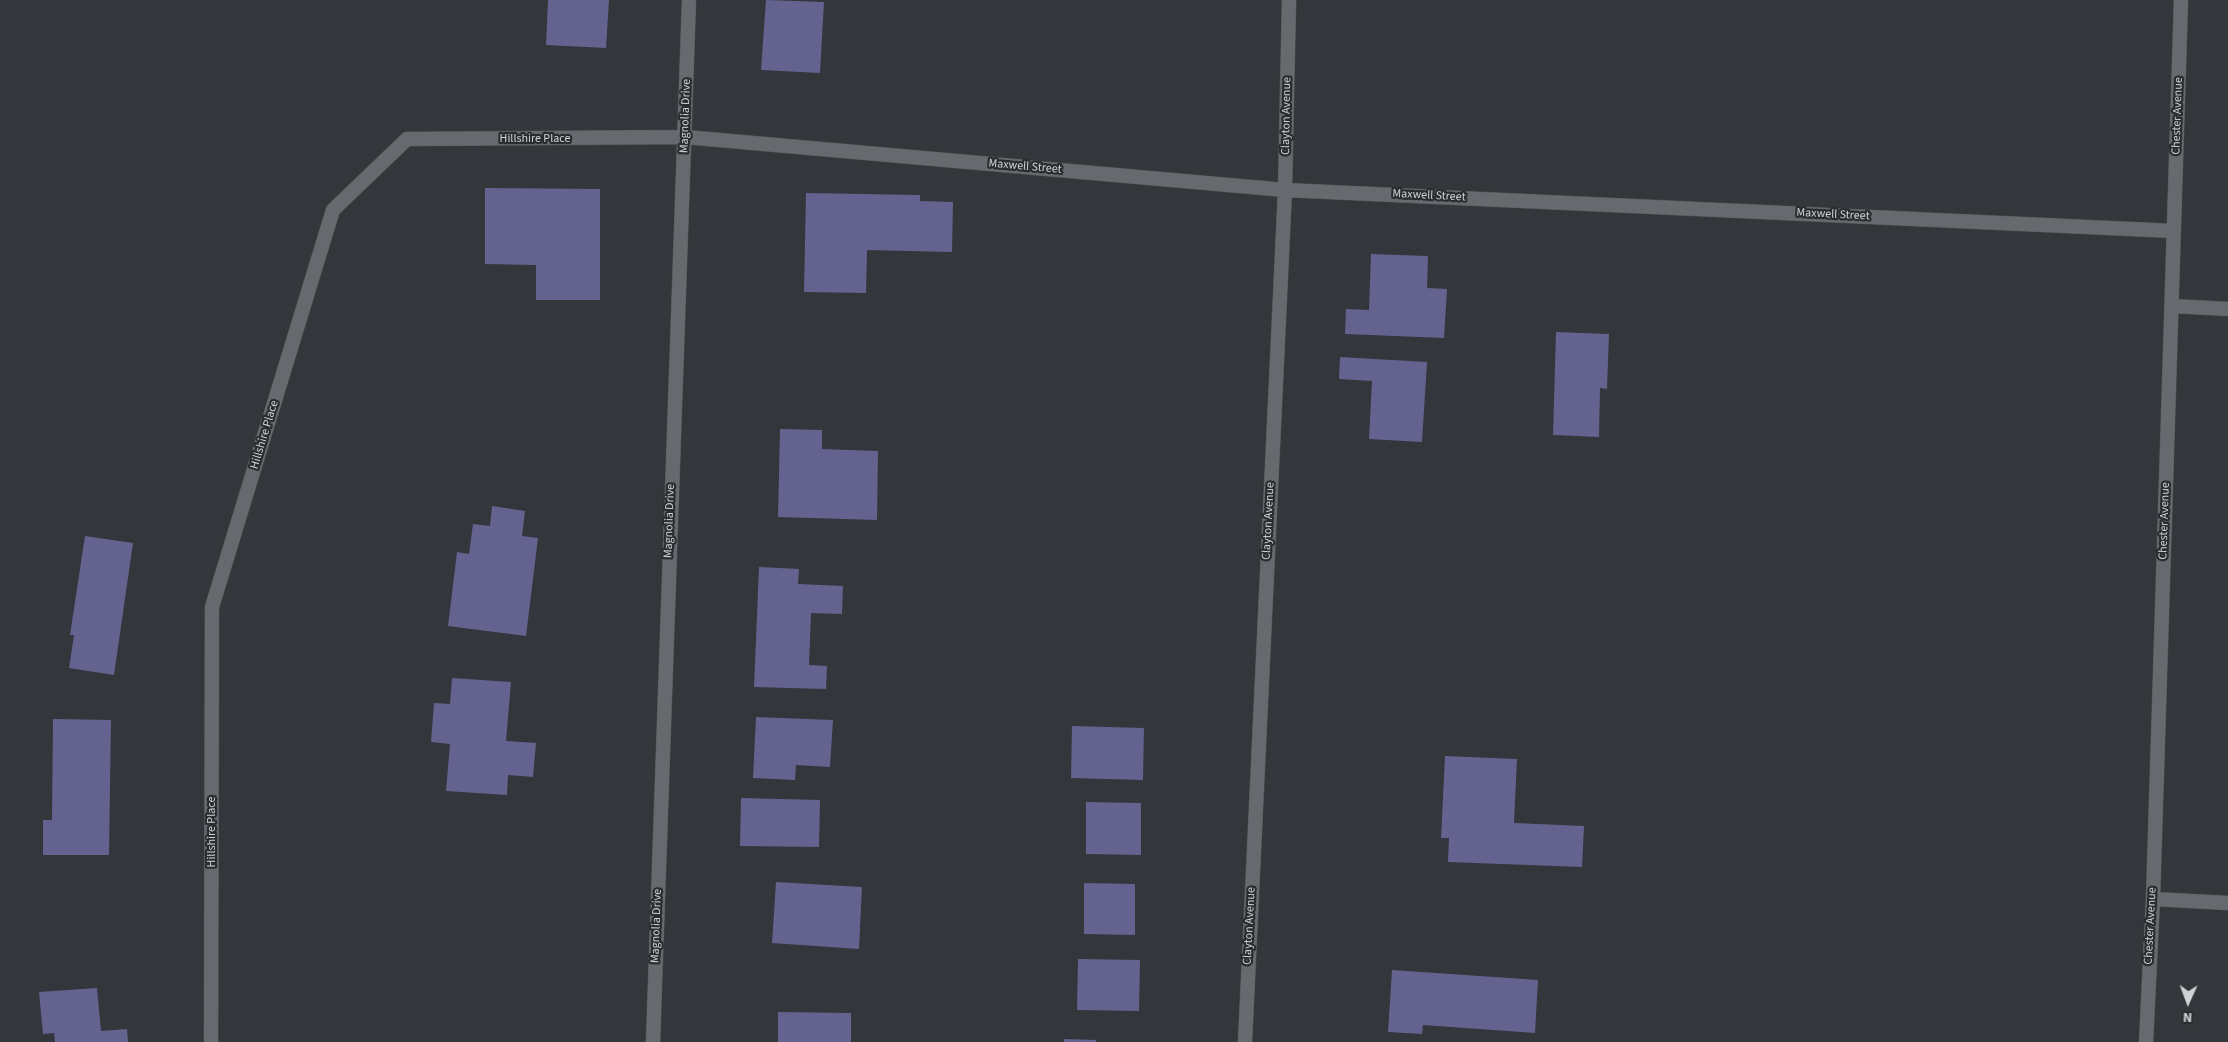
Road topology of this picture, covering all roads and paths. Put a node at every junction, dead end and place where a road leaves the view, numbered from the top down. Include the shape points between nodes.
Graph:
1 (689, 0) edge
2 (1289, 0) edge
3 (2181, 0) edge
4 (685, 137) junction
5 (1285, 190) junction
6 (2174, 231) junction
7 (2172, 306) junction
8 (2228, 310) edge
9 (2153, 898) junction
10 (2228, 903) edge
11 (212, 1042) edge
12 (653, 1042) edge
13 (1245, 1042) edge
14 (2146, 1042) edge

1 - 4 street, Magnolia Drive
2 - 5 street, Clayton Avenue
3 - 6 street, Chester Avenue
4 - 5 street, Maxwell Street
4 - 11 street, Hillshire Place via 407,139 333,210 212,607
4 - 12 street, Magnolia Drive
5 - 6 street, Maxwell Street
5 - 13 street, Clayton Avenue
6 - 7 street, Chester Avenue
7 - 8 street
7 - 9 street, Chester Avenue
9 - 10 street
9 - 14 street, Chester Avenue

